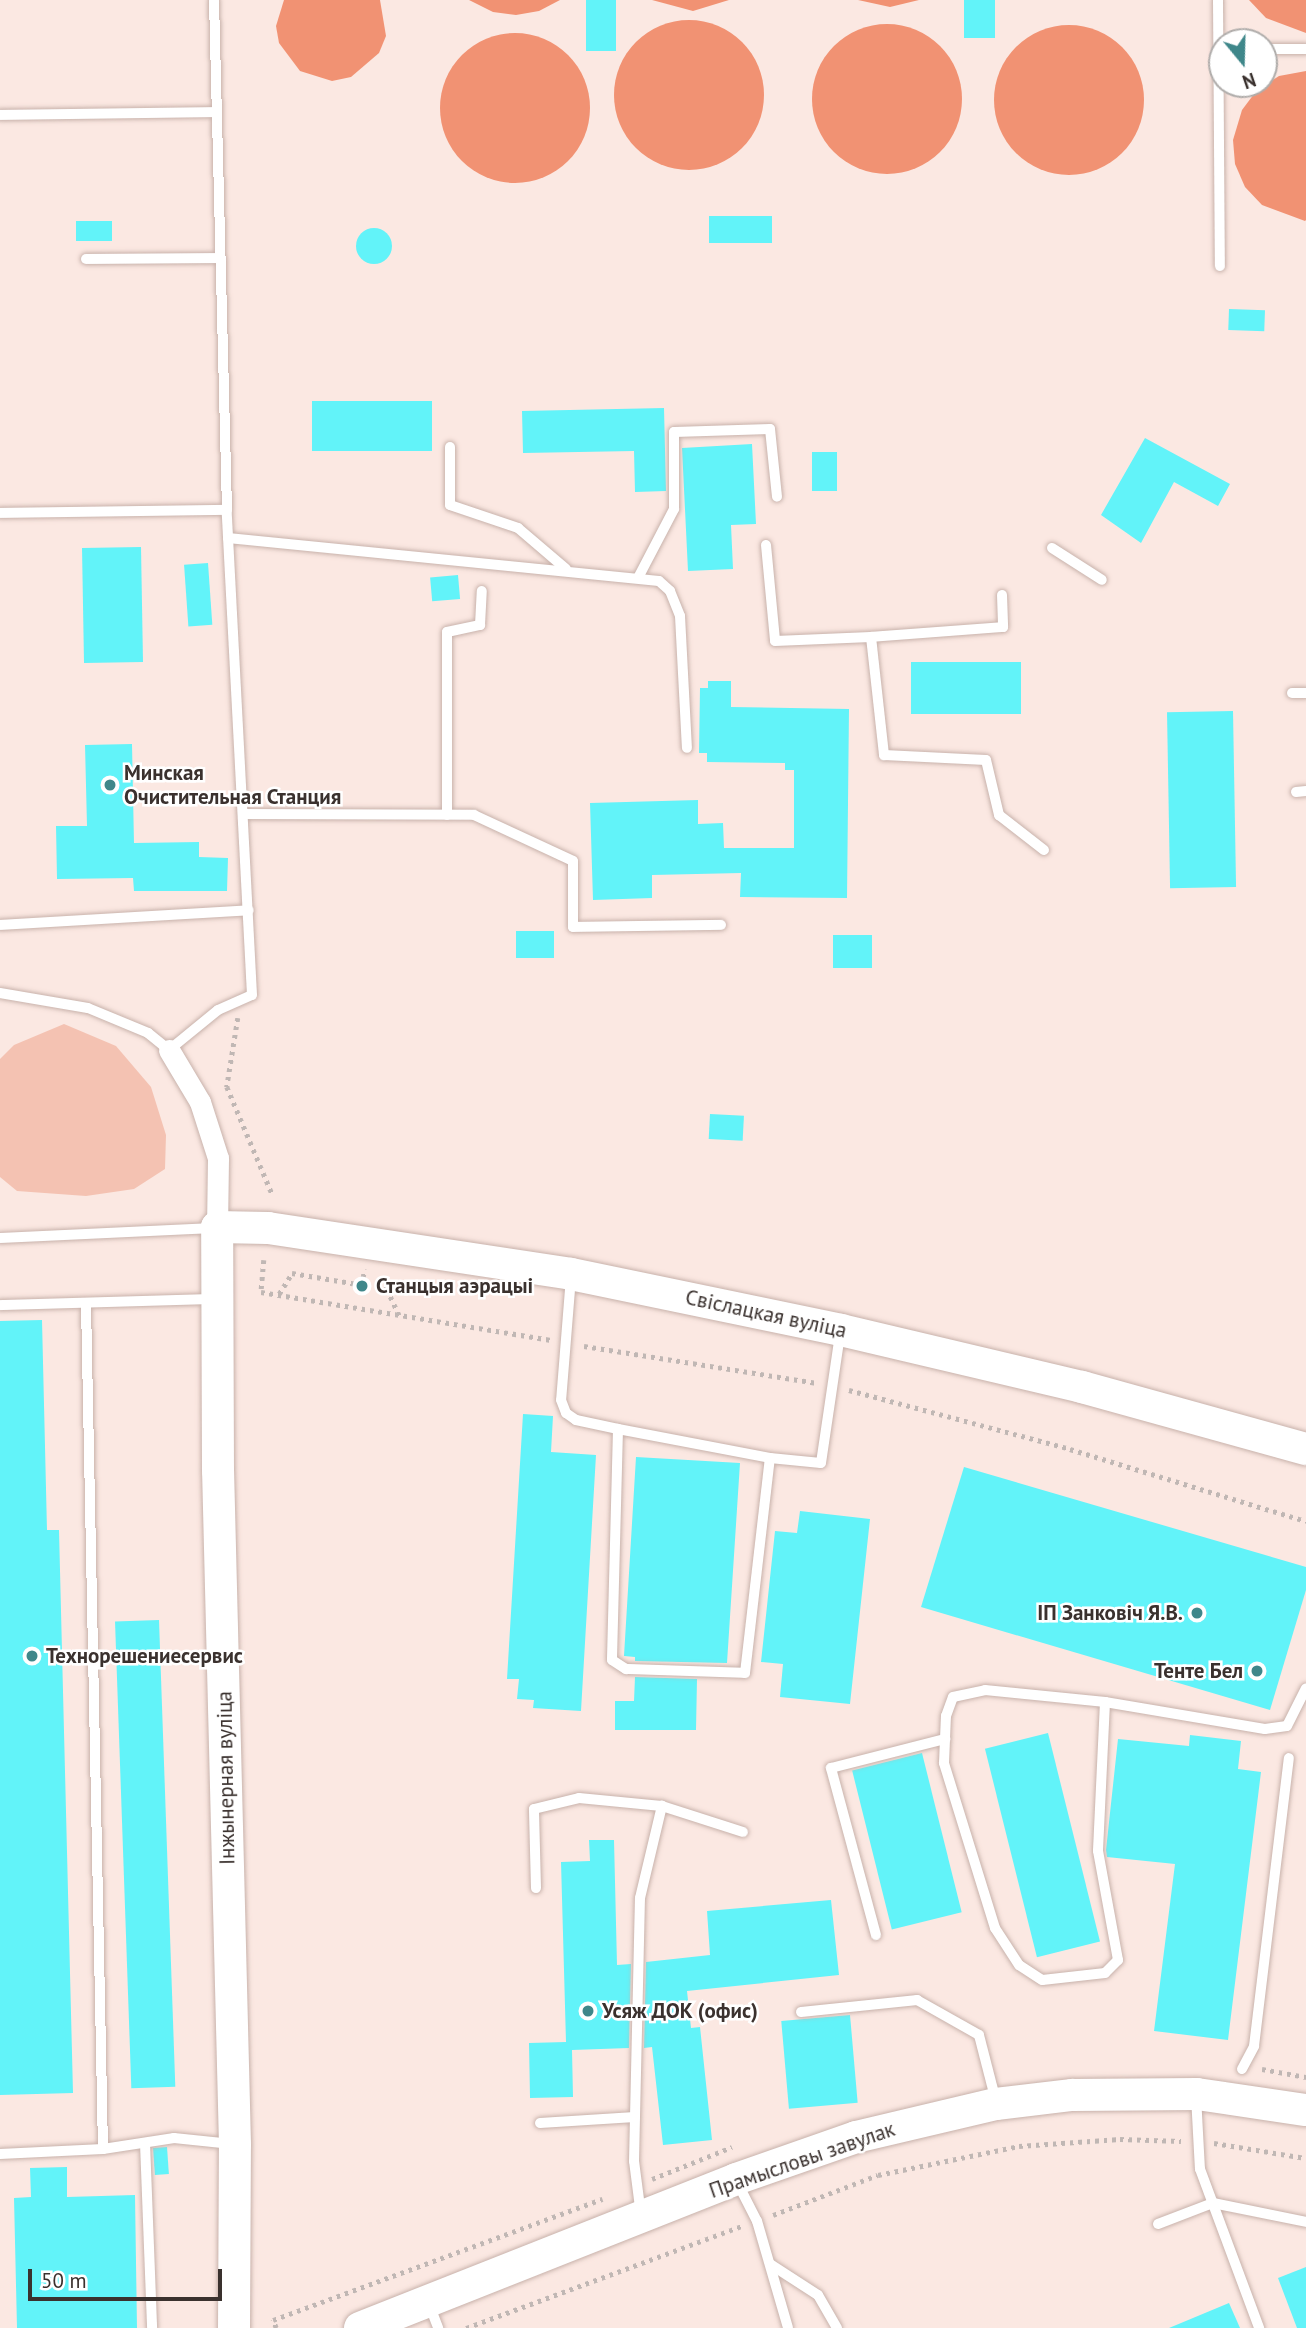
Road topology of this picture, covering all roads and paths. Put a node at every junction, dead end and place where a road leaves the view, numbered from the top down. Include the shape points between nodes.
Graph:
1 (214, 0) edge
2 (1219, 0) edge
3 (1220, 28) edge
4 (1278, 49) edge
5 (1306, 49) edge
6 (1220, 98) edge
7 (216, 112) junction
8 (0, 116) edge
9 (220, 258) junction
10 (86, 259) dead end
11 (1220, 265) dead end
12 (450, 447) dead end
13 (777, 497) dead end
14 (227, 510) junction
15 (0, 513) edge
16 (228, 538) junction
17 (766, 545) dead end
18 (1052, 548) dead end
19 (565, 569) junction
20 (639, 576) junction
21 (1102, 580) dead end
22 (482, 591) dead end
23 (1002, 595) dead end
24 (871, 637) junction
25 (1306, 692) edge
26 (1292, 693) dead end
27 (687, 748) dead end
28 (243, 814) junction
29 (447, 815) junction
30 (1044, 850) dead end
31 (249, 910) junction
32 (0, 925) edge
33 (720, 925) dead end
34 (0, 993) edge
35 (234, 1000) junction
36 (169, 1050) junction
37 (273, 1196) dead end
38 (217, 1227) junction
39 (0, 1238) edge
40 (264, 1260) dead end
41 (571, 1274) junction
42 (279, 1294) junction
43 (215, 1298) junction
44 (86, 1303) junction
45 (0, 1305) edge
46 (399, 1315) junction
47 (841, 1330) junction
48 (564, 1343) junction
49 (836, 1386) junction
50 (618, 1429) junction
51 (1306, 1449) edge
52 (771, 1458) junction
53 (1306, 1521) edge
54 (1306, 1688) edge
55 (1105, 1702) junction
56 (945, 1739) junction
57 (1289, 1758) dead end
58 (662, 1805) junction
59 (743, 1832) dead end
60 (536, 1888) dead end
61 (876, 1935) dead end
62 (801, 2012) dead end
63 (1242, 2069) dead end
64 (1196, 2094) junction
65 (996, 2104) junction
66 (1306, 2110) edge
67 (635, 2117) junction
68 (540, 2123) dead end
69 (1196, 2142) junction
70 (145, 2143) junction
71 (235, 2145) junction
72 (103, 2150) junction
73 (0, 2154) edge
74 (1306, 2158) edge
75 (736, 2179) junction
76 (1213, 2203) junction
77 (641, 2218) junction
78 (757, 2221) junction
79 (1306, 2221) edge
80 (1157, 2224) dead end
81 (770, 2264) junction
82 (433, 2315) edge
83 (273, 2320) dead end
84 (152, 2328) edge
85 (234, 2328) edge
86 (275, 2328) edge
87 (360, 2328) edge
88 (466, 2328) edge
89 (788, 2328) edge
90 (837, 2328) edge
91 (1259, 2328) edge

1 - 7 lane
2 - 3 lane
4 - 5 lane
6 - 11 lane
7 - 8 lane
7 - 9 lane
9 - 10 lane
9 - 14 lane
12 - 19 lane via 450,505 518,528
13 - 20 lane via 770,429 674,432 674,509
14 - 15 lane
14 - 16 lane
16 - 19 lane
16 - 28 lane
17 - 24 lane via 775,641
18 - 21 lane
19 - 20 lane
20 - 27 lane via 659,581 670,591 680,616
22 - 29 lane via 480,625 447,632
23 - 24 lane via 1003,627
24 - 30 lane via 884,755 986,760 999,815
25 - 26 lane
28 - 29 lane
28 - 31 lane
29 - 33 lane via 474,815 573,862 573,927
31 - 32 lane
31 - 35 lane via 252,995
34 - 36 lane via 88,1009 148,1033
35 - 36 lane
35 - 37 path via 239,1013 227,1087
36 - 38 street via 200,1102 218,1158
38 - 39 lane
38 - 41 street, Свіслацкая вуліца via 268,1228
38 - 43 street, Інжынерная вуліца
40 - 42 path via 261,1292
41 - 47 street, Свіслацкая вуліца
41 - 48 lane
42 - 46 path
42 - 46 path via 292,1273 387,1289
43 - 44 lane
43 - 71 street, Інжынерная вуліца
44 - 45 lane
44 - 72 lane
46 - 48 path
47 - 49 lane
47 - 51 street, Свіслацкая вуліца via 1082,1387
48 - 49 path
48 - 50 lane via 560,1386 566,1413
49 - 52 lane via 821,1463
49 - 53 path via 1070,1449
50 - 52 lane
50 - 52 lane via 609,1647 612,1660 626,1669 745,1673
54 - 55 lane via 1287,1726 1265,1729
55 - 56 lane via 985,1689 953,1697
55 - 56 lane via 1098,1851 1118,1960 1105,1973 1042,1980 1019,1965 995,1928 944,1763
56 - 61 lane via 831,1768
57 - 63 lane via 1254,2046
58 - 59 lane
58 - 60 lane via 579,1798 534,1809
58 - 67 lane via 640,1898
62 - 65 lane via 917,2000 979,2035
64 - 65 street, Прамысловы завулак via 1073,2095
64 - 66 street, Прамысловы завулак
64 - 69 lane
65 - 75 street, Прамысловы завулак via 856,2137
67 - 68 lane
67 - 77 lane via 634,2161
69 - 74 path via 1229,2143
69 - 76 lane
69 - 78 path via 1120,2139 1018,2146 878,2175
70 - 71 lane via 174,2138
70 - 72 lane
70 - 84 lane
71 - 85 street, Інжынерная вуліца
72 - 73 lane
75 - 77 street, Прамысловы завулак
75 - 78 lane
76 - 79 lane
76 - 80 lane
76 - 91 lane
77 - 82 street, Прамысловы завулак
78 - 81 lane
78 - 88 path
81 - 89 lane
81 - 90 lane via 818,2295
82 - 87 street, Прамысловы завулак
83 - 86 path

